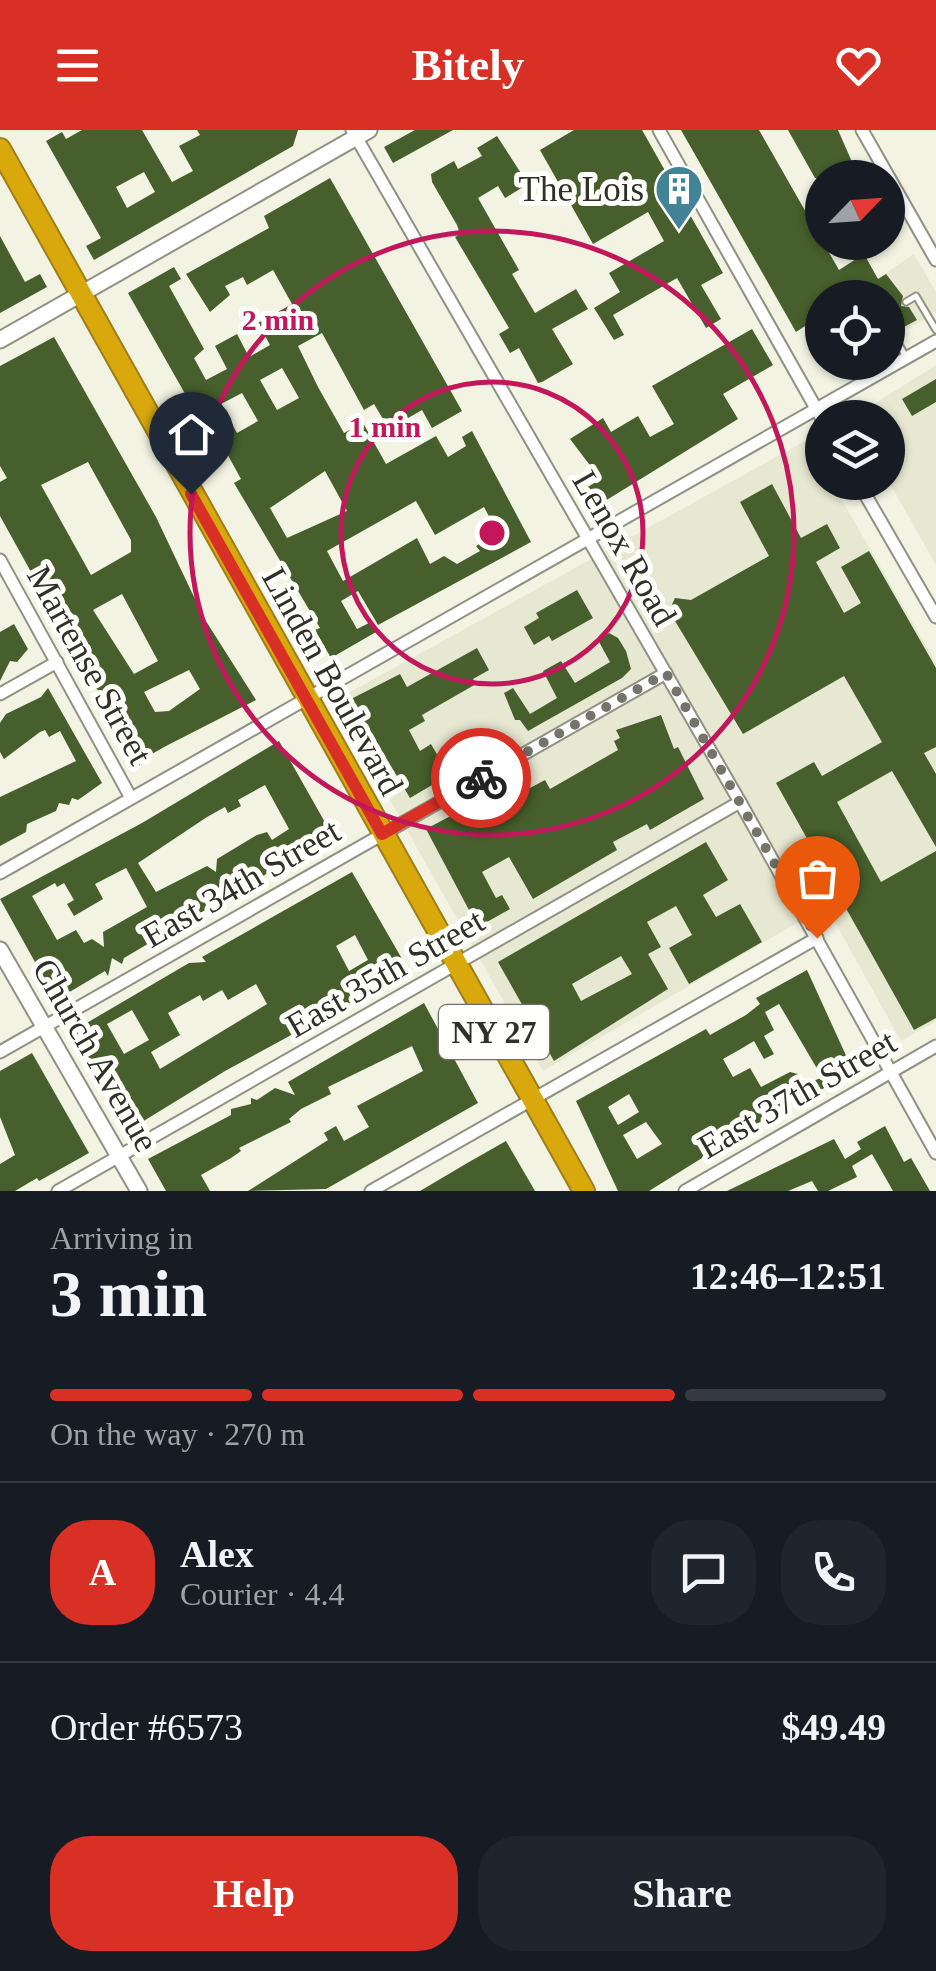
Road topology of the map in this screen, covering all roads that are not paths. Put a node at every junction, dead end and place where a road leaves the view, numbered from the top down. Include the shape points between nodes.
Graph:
1 (659, 130) edge
2 (862, 130) edge
3 (359, 132) edge
4 (0, 149) edge
5 (936, 260) edge
6 (80, 294) junction
7 (906, 302) dead end
8 (936, 330) edge
9 (0, 340) edge
10 (936, 340) edge
11 (906, 358) joint
12 (812, 400) edge
13 (843, 400) edge
14 (805, 423) edge
15 (868, 500) edge
16 (587, 540) junction
17 (0, 560) edge
18 (936, 617) edge
19 (57, 662) junction
20 (666, 673) junction
21 (0, 694) edge
22 (305, 700) junction
23 (132, 798) junction
24 (740, 802) junction
25 (382, 834) junction
26 (0, 873) edge
27 (817, 938) junction
28 (0, 950) edge
29 (456, 964) junction
30 (44, 1027) junction
31 (936, 1046) edge
32 (0, 1052) edge
33 (890, 1072) junction
34 (532, 1099) junction
35 (936, 1153) edge
36 (120, 1156) junction
37 (58, 1191) edge
38 (139, 1191) edge
39 (372, 1191) edge
40 (584, 1191) edge
41 (685, 1191) edge

1 - 12 street
2 - 5 street
3 - 6 main road
3 - 16 street, Lenox Road
4 - 6 highway, Linden Boulevard / NY 27
6 - 9 main road
6 - 22 highway, Linden Boulevard / NY 27
7 - 8 lane via 916,296
10 - 11 street
11 - 13 street
14 - 16 street
15 - 18 street
16 - 20 street, Lenox Road
16 - 22 street
17 - 19 street, Martense Street
19 - 21 street
19 - 23 street, Martense Street
20 - 24 street, Lenox Road
20 - 25 street, East 34th Street
22 - 23 street
22 - 25 highway, Linden Boulevard / NY 27
23 - 26 street
24 - 27 street, Lenox Road
24 - 29 street, East 35th Street
25 - 29 highway, Linden Boulevard / NY 27
25 - 30 street, East 34th Street
27 - 33 street, Lenox Road
27 - 34 street
28 - 30 main road, Church Avenue
29 - 34 highway, Linden Boulevard / NY 27
29 - 36 street, East 35th Street
30 - 32 street, East 34th Street
30 - 36 main road, Church Avenue
31 - 33 street, East 37th Street
33 - 35 street, Lenox Road
33 - 41 street, East 37th Street
34 - 39 street
34 - 40 highway, Linden Boulevard / NY 27
36 - 37 street, East 35th Street
36 - 38 main road, Church Avenue

